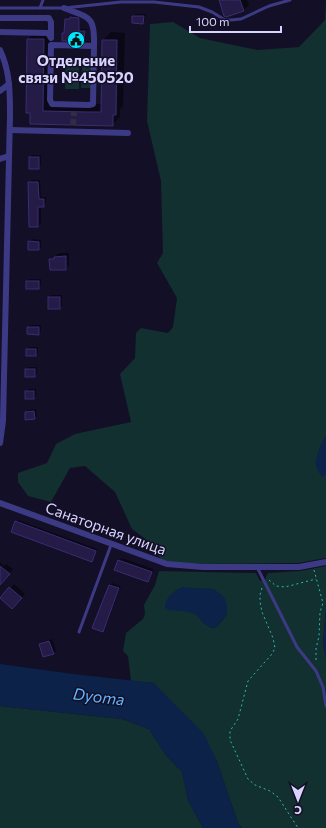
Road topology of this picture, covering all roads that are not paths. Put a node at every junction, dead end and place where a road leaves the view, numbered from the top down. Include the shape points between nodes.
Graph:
1 (43, 0) edge
2 (290, 0) edge
3 (0, 8) edge
4 (40, 8) junction
5 (64, 8) junction
6 (0, 18) edge
7 (0, 32) edge
8 (51, 37) junction
9 (51, 45) junction
10 (94, 46) junction
11 (0, 50) edge
12 (9, 84) junction
13 (0, 91) edge
14 (10, 130) junction
15 (128, 132) dead end
16 (9, 156) junction
17 (0, 159) edge
18 (0, 443) edge
19 (0, 502) edge
20 (111, 545) junction
21 (326, 562) edge
22 (257, 567) junction
23 (79, 632) dead end
24 (326, 706) edge

1 - 4 lane
2 - 5 lane via 241,19 231,20 225,20 199,7 154,2 121,2
3 - 4 lane
4 - 5 lane
5 - 10 street via 90,19 95,29
6 - 8 street via 49,18
7 - 8 street via 48,33
8 - 9 street
9 - 10 street
9 - 10 street via 50,102 74,108 93,104
11 - 12 street via 5,61
12 - 13 street
12 - 14 street
14 - 15 street via 73,128
14 - 16 street
16 - 17 street
16 - 18 street via 3,421
19 - 20 street, Санаторная улица
20 - 22 street, Санаторная улица via 167,564
20 - 23 lane
21 - 22 street, Санаторная улица via 299,567
22 - 24 lane via 297,647 316,671 323,687

